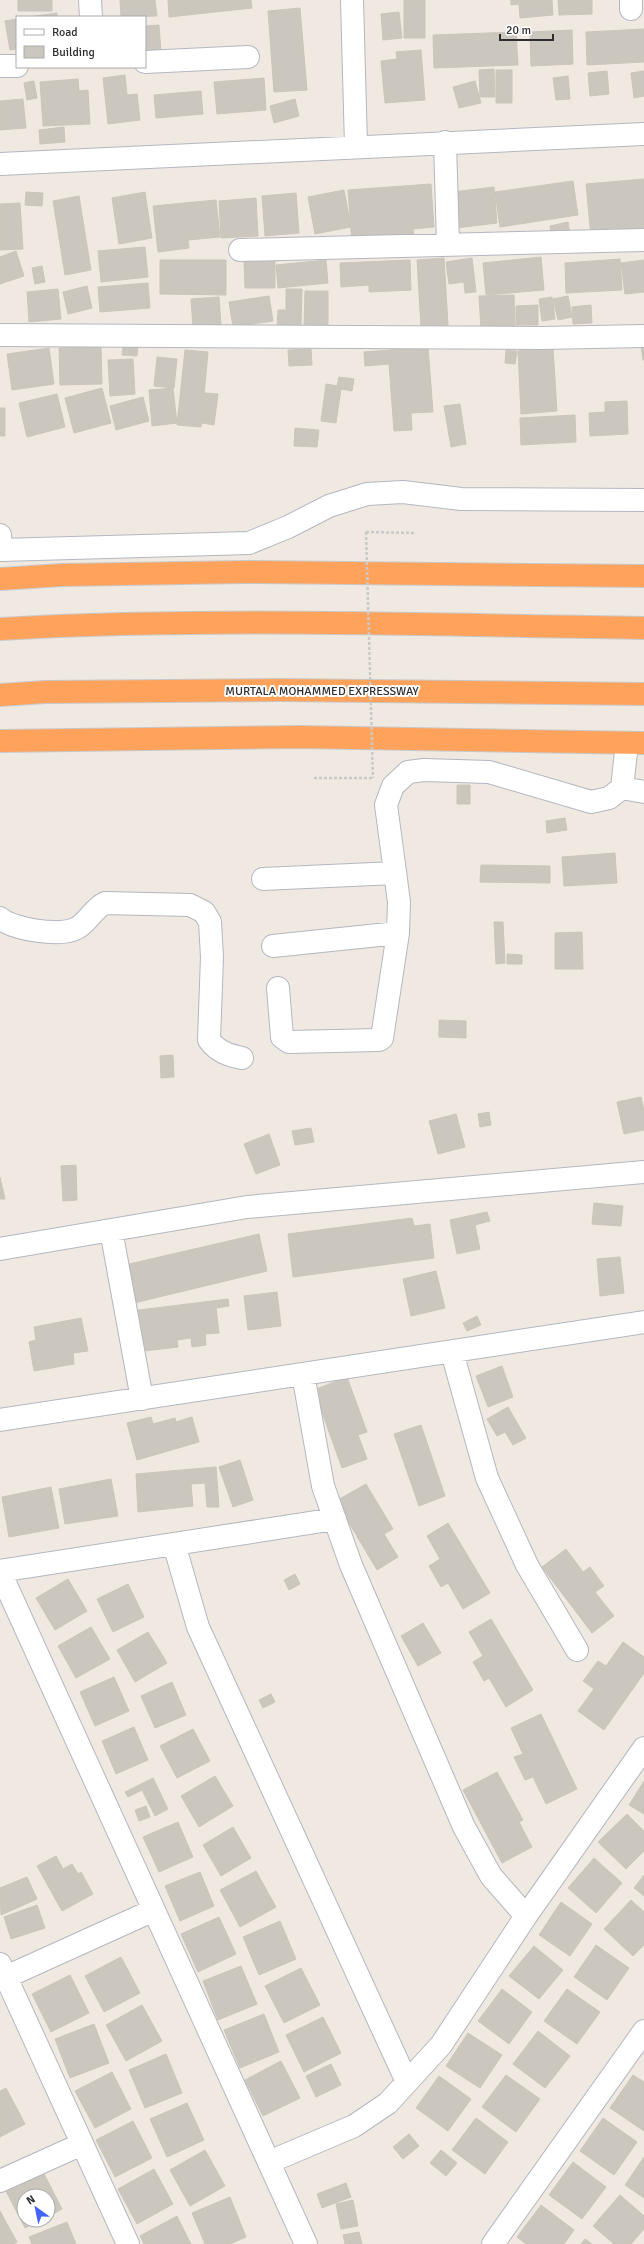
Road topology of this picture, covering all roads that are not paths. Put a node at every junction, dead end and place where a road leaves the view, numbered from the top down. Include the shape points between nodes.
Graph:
1 (90, 0) edge
2 (352, 0) edge
3 (91, 16) edge
4 (248, 57) dead end
5 (146, 62) edge
6 (0, 66) edge
7 (16, 66) edge
8 (644, 134) edge
9 (445, 142) junction
10 (356, 146) junction
11 (0, 164) edge
12 (644, 240) edge
13 (448, 244) junction
14 (240, 250) dead end
15 (0, 336) edge
16 (644, 336) edge
17 (644, 500) edge
18 (0, 535) edge
19 (639, 575) edge
20 (0, 579) edge
21 (644, 628) edge
22 (0, 629) edge
23 (644, 694) edge
24 (0, 696) edge
25 (0, 741) edge
26 (635, 743) edge
27 (622, 788) junction
28 (644, 792) edge
29 (395, 873) junction
30 (263, 879) dead end
31 (0, 918) edge
32 (398, 933) junction
33 (273, 946) dead end
34 (278, 988) dead end
35 (242, 1058) dead end
36 (644, 1172) edge
37 (111, 1230) junction
38 (0, 1249) edge
39 (644, 1322) edge
40 (452, 1352) junction
41 (303, 1374) junction
42 (142, 1399) junction
43 (0, 1420) edge
44 (335, 1519) junction
45 (174, 1544) junction
46 (0, 1571) edge
47 (577, 1650) dead end
48 (644, 1748) edge
49 (154, 1910) junction
50 (526, 1916) junction
51 (3, 1970) edge
52 (644, 2030) edge
53 (407, 2082) junction
54 (82, 2144) junction
55 (269, 2162) junction
56 (0, 2181) edge
57 (128, 2244) edge
58 (306, 2244) edge
59 (493, 2244) edge

1 - 3 street
2 - 10 street
4 - 5 street
6 - 7 street
8 - 9 street
9 - 10 street
9 - 13 street
10 - 11 street
12 - 13 street
13 - 14 street
15 - 16 street
17 - 18 street via 461,499 403,492 367,494 329,506 288,528 249,543 1,550
19 - 20 highway via 245,572 62,575
21 - 22 highway via 313,623 69,625
23 - 24 highway, MURTALA MOHAMMED EXPRESSWAY via 278,690 45,692
25 - 26 highway via 300,737
26 - 27 street
27 - 28 street
27 - 29 street via 609,798 592,802 489,772 408,772 393,786 386,805
29 - 30 street
29 - 32 street via 399,902
31 - 35 street via 4,922 30,930 69,932 79,927 96,908 105,903 190,905 204,912 210,922 212,957 209,1040 215,1048 225,1054
32 - 33 street
32 - 34 street via 384,1034 379,1040 285,1040 282,1037
36 - 37 street via 247,1207
37 - 38 street
37 - 42 street
39 - 40 street
40 - 41 street
40 - 47 street via 487,1478 527,1565
41 - 42 street
41 - 44 street via 323,1486
42 - 43 street
44 - 45 street
44 - 50 street via 351,1565 464,1827 492,1876
45 - 46 street
45 - 53 street via 198,1626
46 - 49 street
48 - 50 street
49 - 51 street
49 - 55 street
50 - 53 street via 441,2045
51 - 54 street
52 - 59 street
53 - 55 street via 388,2103 354,2126
54 - 56 street
54 - 57 street
55 - 58 street

